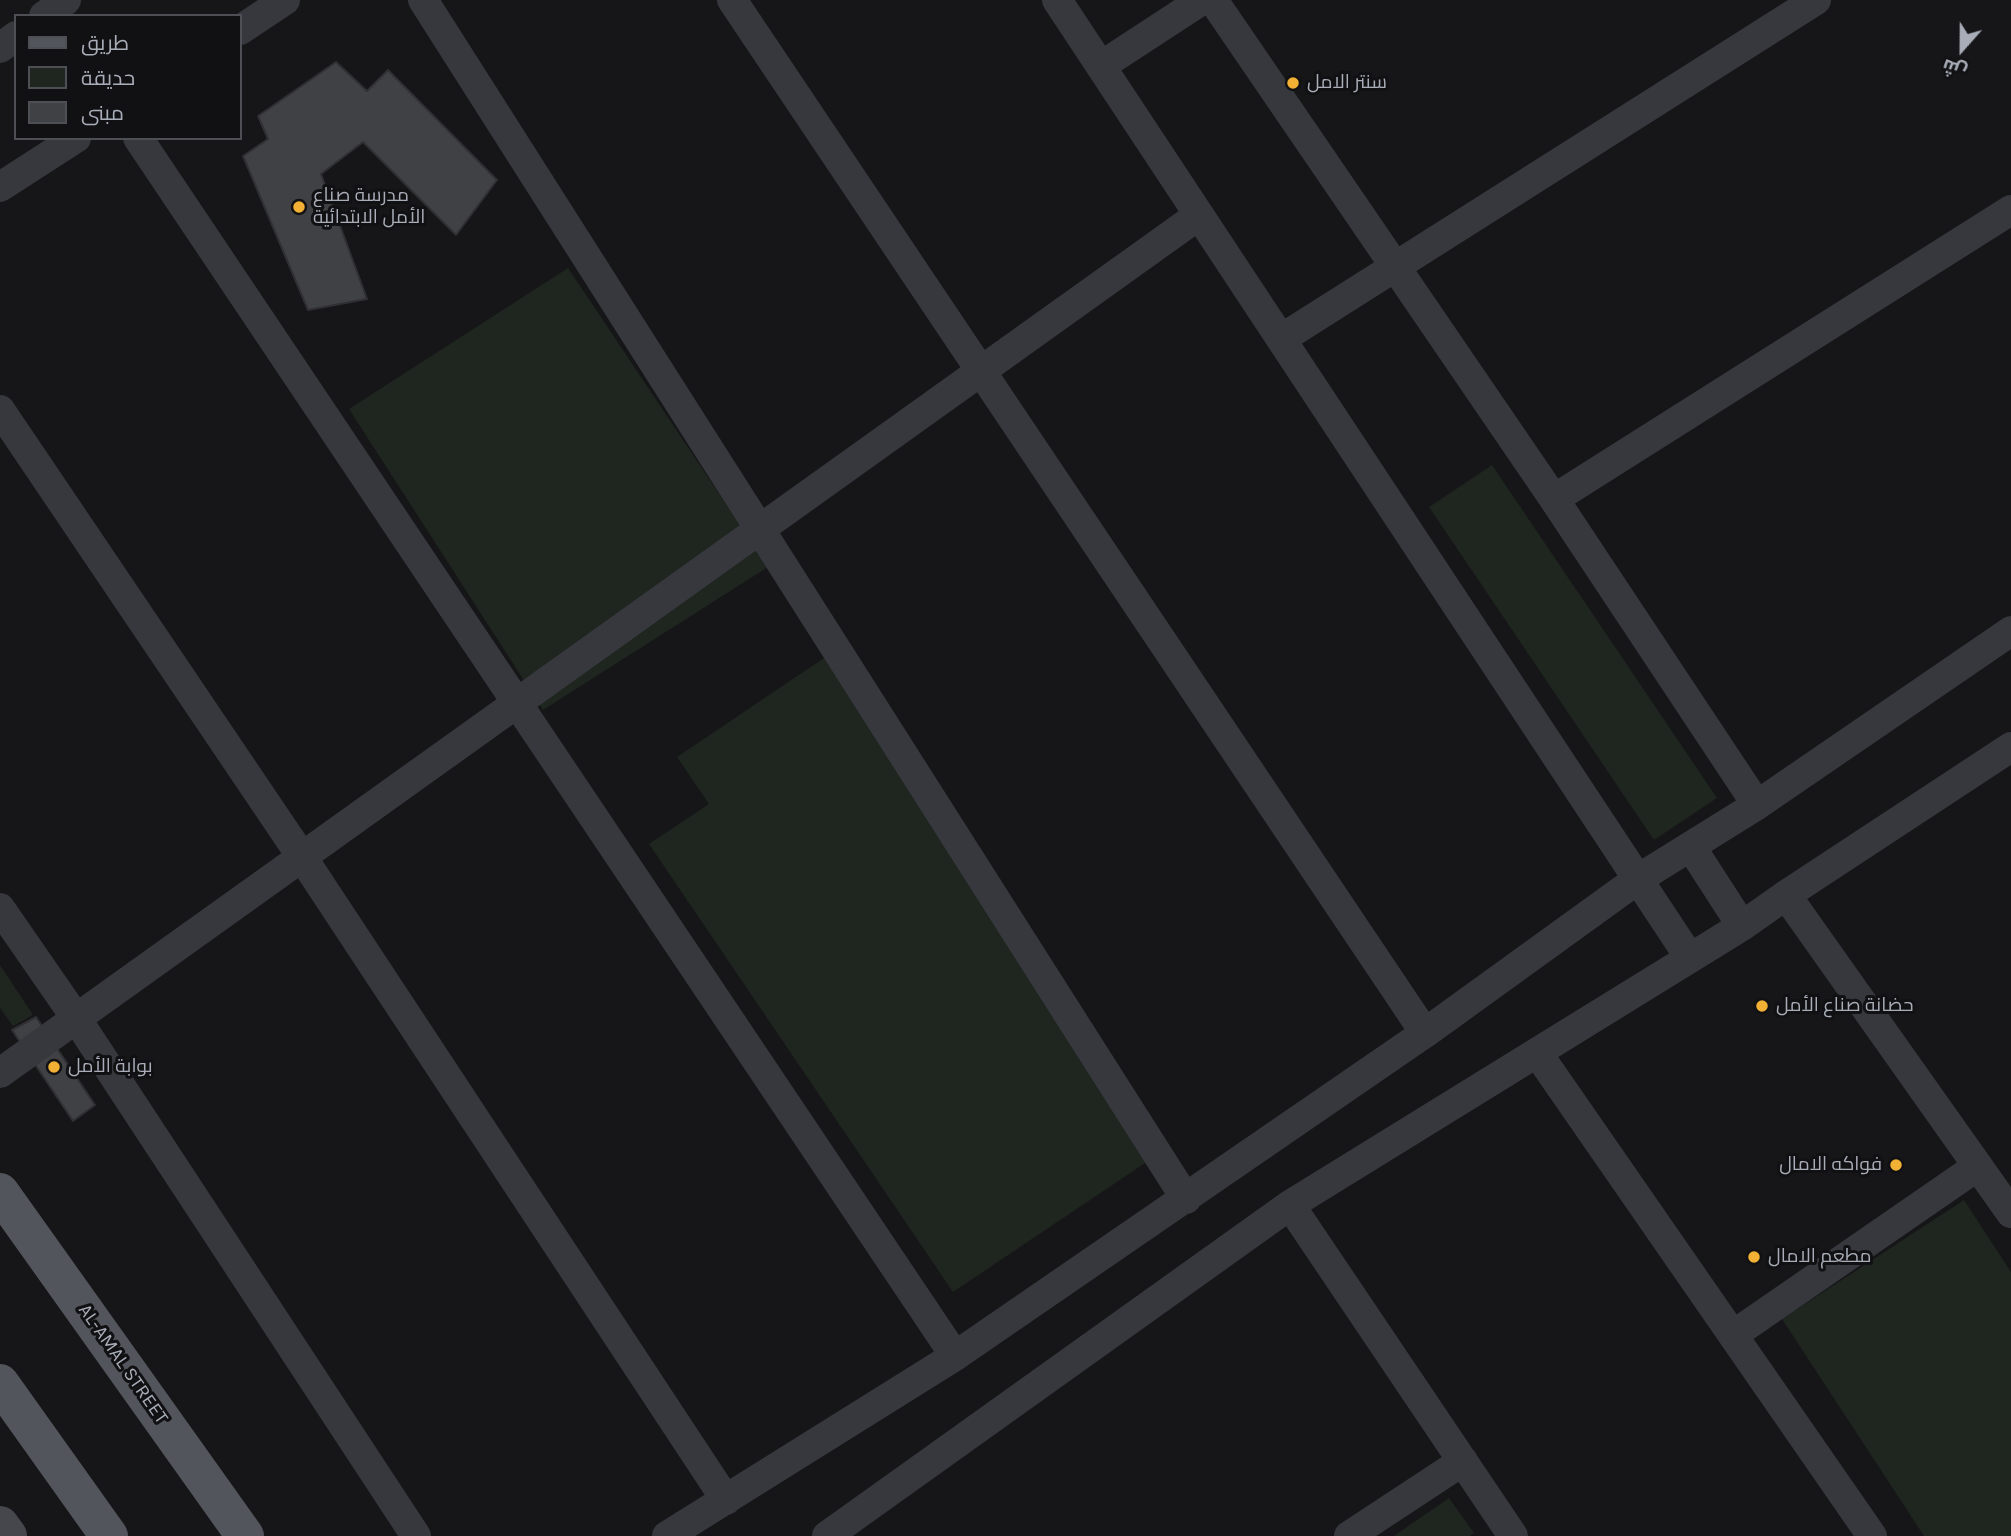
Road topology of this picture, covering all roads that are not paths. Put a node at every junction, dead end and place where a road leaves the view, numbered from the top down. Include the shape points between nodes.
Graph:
1 (66, 0) edge
2 (285, 0) edge
3 (423, 0) edge
4 (732, 0) edge
5 (1057, 0) edge
6 (1202, 0) edge
7 (1213, 0) edge
8 (1816, 0) edge
9 (47, 14) edge
10 (242, 29) edge
11 (1101, 66) junction
12 (73, 140) edge
13 (139, 140) edge
14 (0, 187) edge
15 (2011, 210) edge
16 (1199, 215) junction
17 (1394, 267) junction
18 (1281, 339) junction
19 (981, 372) junction
20 (0, 410) edge
21 (1554, 499) junction
22 (760, 530) junction
23 (2011, 631) edge
24 (518, 703) junction
25 (2011, 747) edge
26 (1757, 805) junction
27 (1691, 847) junction
28 (302, 858) junction
29 (1638, 879) junction
30 (1786, 895) junction
31 (0, 908) edge
32 (1742, 926) junction
33 (1690, 958) junction
34 (76, 1018) junction
35 (1425, 1033) junction
36 (1538, 1054) junction
37 (0, 1073) edge
38 (1978, 1166) junction
39 (0, 1192) edge
40 (1186, 1199) junction
41 (1290, 1205) junction
42 (2011, 1213) edge
43 (1732, 1335) junction
44 (955, 1356) junction
45 (0, 1383) edge
46 (1463, 1461) junction
47 (726, 1500) junction
48 (0, 1525) edge
49 (836, 1534) edge
50 (8, 1536) edge
51 (109, 1536) edge
52 (245, 1536) edge
53 (416, 1536) edge
54 (667, 1536) edge
55 (1349, 1536) edge
56 (1513, 1536) edge
57 (1871, 1536) edge

1 - 9 street
2 - 10 street
3 - 22 street
4 - 19 street
5 - 11 street
6 - 11 street
7 - 17 street
8 - 17 street
11 - 16 street
12 - 14 street
13 - 24 street
15 - 21 street
16 - 18 street
16 - 19 street
17 - 18 street
17 - 21 street
18 - 29 street
19 - 22 street
19 - 35 street
20 - 28 street
21 - 26 street
22 - 24 street
22 - 40 street
23 - 26 street
24 - 28 street
24 - 44 street
25 - 30 street
26 - 27 street
27 - 29 street
27 - 32 street
28 - 34 street
28 - 47 street
29 - 33 street
29 - 35 street
30 - 32 street
30 - 38 street
31 - 34 street
32 - 33 street
33 - 36 street
34 - 37 street
34 - 53 street
35 - 40 street
36 - 41 street
36 - 43 street
38 - 42 street
38 - 43 street
39 - 52 main road, AL-AMAL STREET
40 - 44 street
41 - 46 street
41 - 49 street
43 - 57 street
44 - 47 street
45 - 51 main road
46 - 55 street
46 - 56 street
47 - 54 street
48 - 50 street

